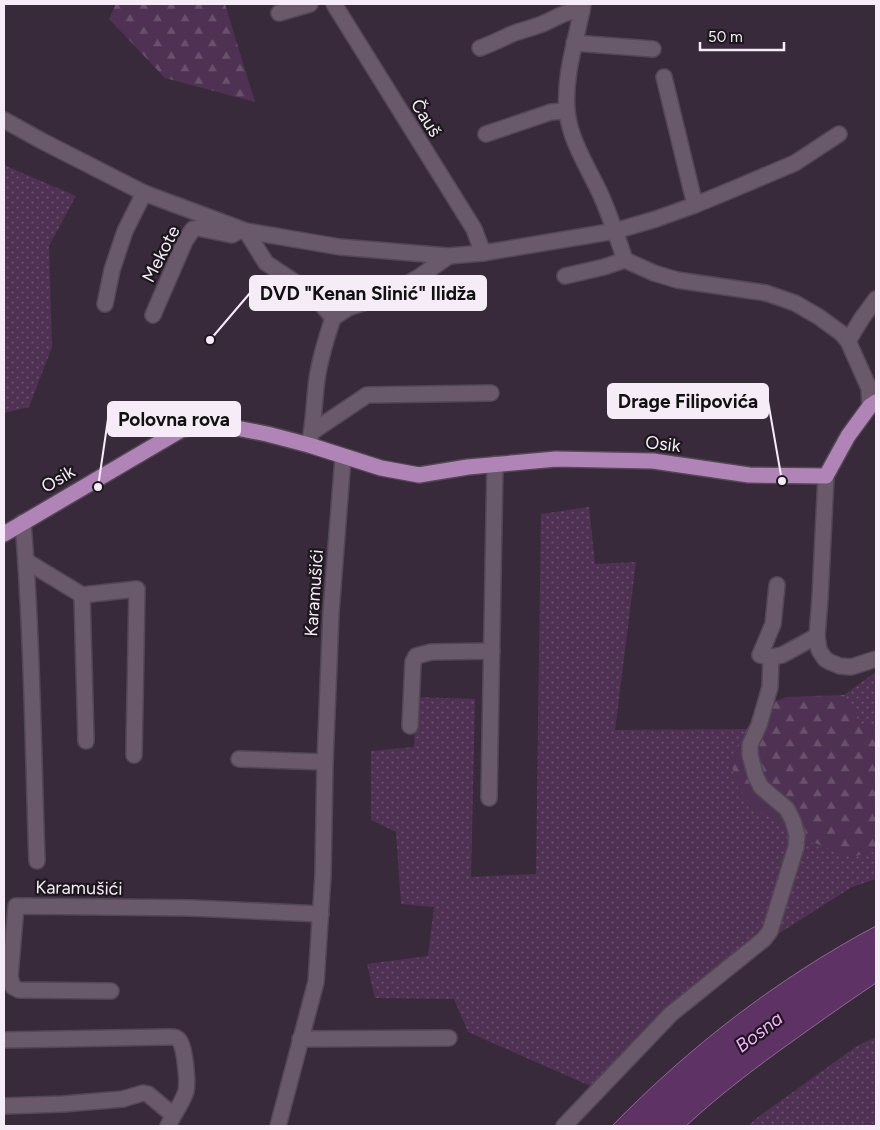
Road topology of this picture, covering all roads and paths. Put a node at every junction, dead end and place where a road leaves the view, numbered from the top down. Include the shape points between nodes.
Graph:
1 (310, 4) edge
2 (334, 4) edge
3 (583, 7) edge
4 (279, 13) dead end
5 (574, 44) junction
6 (480, 48) dead end
7 (653, 49) dead end
8 (664, 77) dead end
9 (567, 111) junction
10 (4, 120) edge
11 (486, 134) dead end
12 (839, 134) dead end
13 (144, 193) junction
14 (695, 205) junction
15 (244, 230) junction
16 (615, 231) junction
17 (483, 253) junction
18 (448, 256) junction
19 (625, 260) junction
20 (565, 276) dead end
21 (876, 299) edge
22 (105, 304) dead end
23 (153, 315) dead end
24 (333, 318) junction
25 (848, 341) junction
26 (491, 393) dead end
27 (873, 404) edge
28 (310, 439) junction
29 (343, 457) junction
30 (495, 464) junction
31 (826, 476) junction
32 (23, 522) junction
33 (4, 534) edge
34 (26, 561) junction
35 (778, 584) dead end
36 (82, 595) junction
37 (817, 636) junction
38 (492, 651) junction
39 (772, 658) junction
40 (876, 659) edge
41 (410, 726) dead end
42 (86, 742) dead end
43 (134, 755) dead end
44 (238, 759) dead end
45 (326, 762) junction
46 (489, 798) dead end
47 (37, 861) dead end
48 (320, 914) junction
49 (111, 991) dead end
50 (449, 1038) dead end
51 (4, 1040) edge
52 (300, 1040) junction
53 (4, 1106) edge
54 (171, 1121) edge
55 (278, 1126) edge
56 (564, 1126) edge

1 - 4 street
2 - 17 street, Čauš via 474,229
3 - 5 street
3 - 6 street
5 - 7 street
5 - 9 street via 567,78
8 - 14 street
9 - 11 street via 551,112
9 - 16 street via 579,152
10 - 13 street
12 - 14 street via 795,163
13 - 15 street
13 - 22 street via 112,270
14 - 16 street
15 - 18 street via 340,247
15 - 23 street, Mekote via 232,235 193,229
15 - 24 street via 266,263 313,294
16 - 17 street
16 - 19 street
17 - 18 street
18 - 24 street via 390,294 348,308
19 - 20 street
19 - 25 street via 677,280 766,293 795,303 819,317
21 - 25 street
24 - 28 street via 321,358
25 - 27 street
26 - 28 street via 367,395
27 - 31 main road via 848,436
28 - 29 main road, Osik
28 - 32 main road, Osik via 221,425 200,425 181,430
29 - 30 main road, Osik via 419,476
29 - 45 street, Karamušići via 331,612
30 - 31 main road, Osik via 556,459 653,460 749,475
30 - 38 street
31 - 37 street
32 - 33 main road, Osik
32 - 34 street
34 - 36 street
34 - 47 street
35 - 39 street via 773,624 760,655
36 - 42 street
36 - 43 street via 137,589
37 - 39 street
37 - 40 street via 819,650 825,659 840,666 851,667
38 - 41 street via 431,652 416,656
38 - 46 street
39 - 56 street via 770,687 750,745 750,755 761,787 787,809 797,835 770,931 671,1014
44 - 45 street
45 - 48 street, Karamušići
48 - 49 street, Karamušići via 192,908 16,906 10,978 13,987 19,990
48 - 52 street, Karamušići via 316,982
50 - 52 street
51 - 54 street via 175,1037 182,1046 186,1065 186,1091
52 - 55 street, Karamušići
53 - 54 street via 106,1100 143,1093 148,1094

